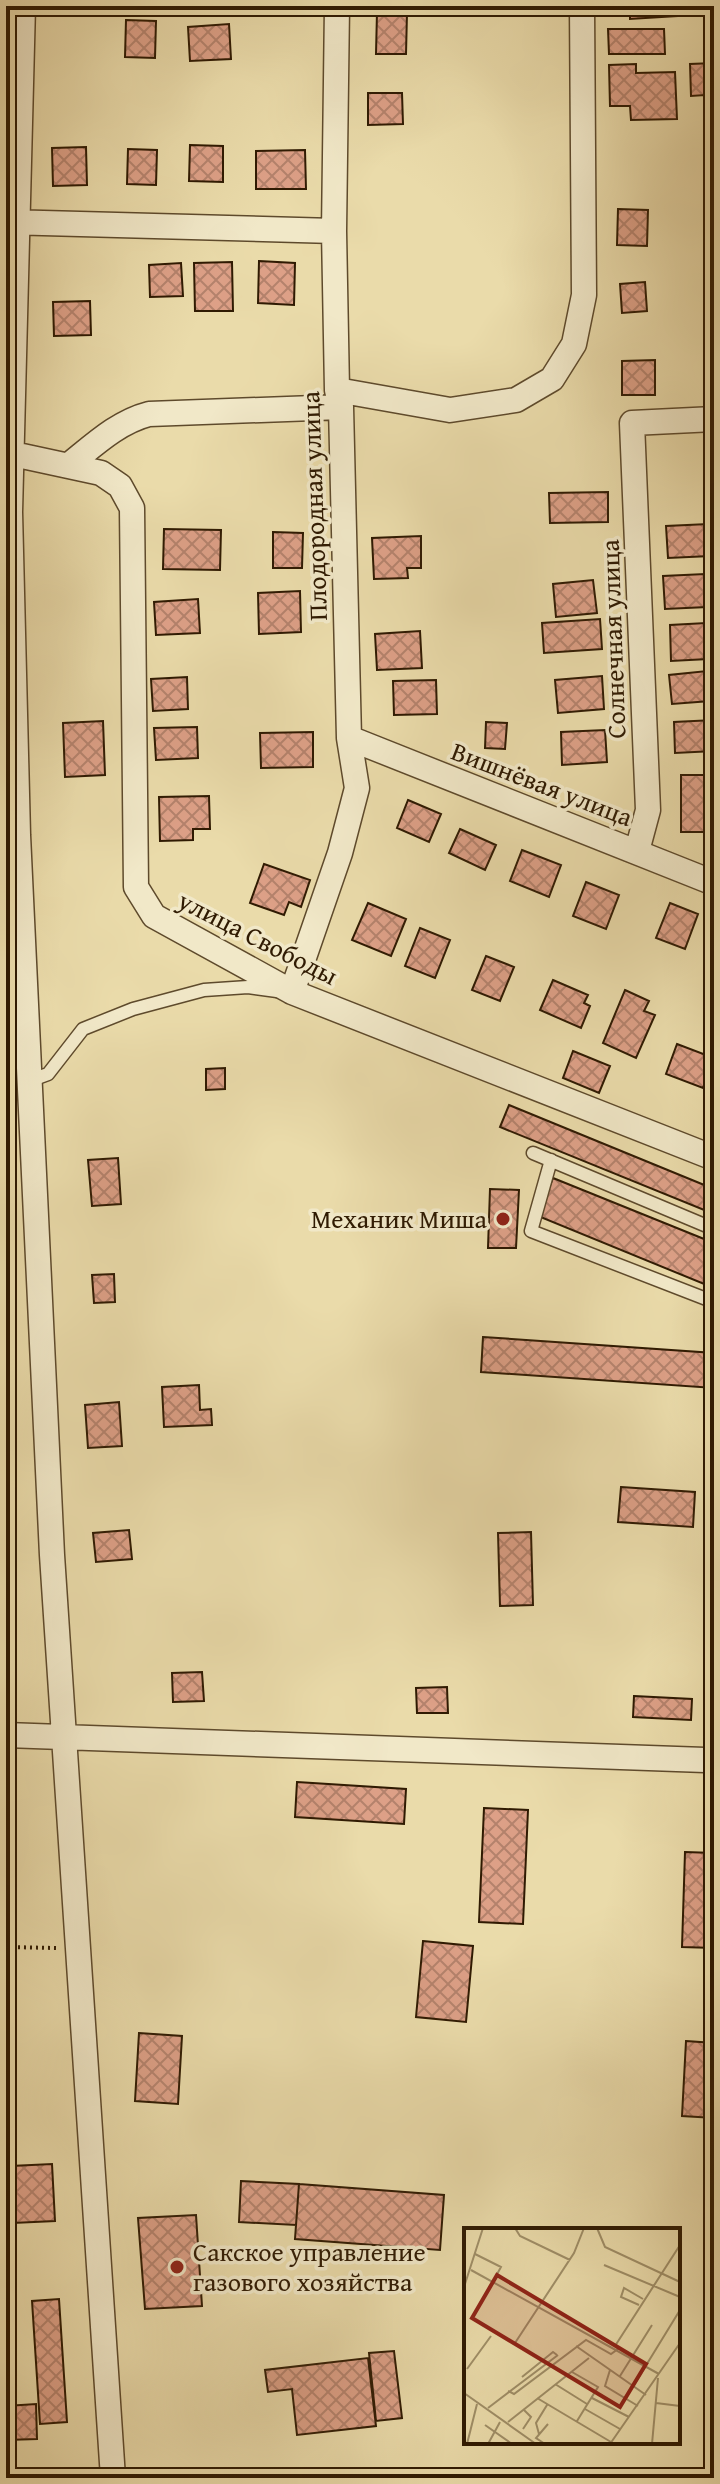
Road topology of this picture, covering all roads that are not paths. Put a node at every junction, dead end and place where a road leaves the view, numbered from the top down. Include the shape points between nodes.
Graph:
1 (23, 6) edge
2 (337, 6) edge
3 (582, 6) edge
4 (12, 222) edge
5 (334, 231) junction
6 (339, 398) junction
7 (714, 419) edge
8 (13, 454) junction
9 (69, 465) junction
10 (8, 512) edge
11 (349, 738) junction
12 (637, 851) junction
13 (714, 883) edge
14 (292, 992) junction
15 (29, 1081) junction
16 (533, 1153) dead end
17 (714, 1158) edge
18 (551, 1160) junction
19 (714, 1229) edge
20 (714, 1302) edge
21 (6, 1735) edge
22 (63, 1737) junction
23 (705, 1760) dead end
24 (113, 2478) edge

1 - 4 street
2 - 5 street, Плодородная улица
3 - 6 street via 584,295 574,344 552,379 516,400 450,410
4 - 5 street
4 - 8 street
5 - 6 street, Плодородная улица
6 - 9 street via 132,418
6 - 11 street, Плодородная улица
7 - 12 street, Солнечная улица via 632,423 648,810
8 - 9 street, улица Свободы
8 - 10 street
9 - 14 street, улица Свободы via 101,473 120,486 132,508 136,887 154,916
10 - 15 street
11 - 12 street, Вишнёвая улица
11 - 14 street, Плодородная улица via 357,788
12 - 13 street, Вишнёвая улица
14 - 15 lane via 204,990 133,1009 83,1029 48,1074
14 - 17 street, улица Свободы
15 - 22 street
16 - 18 lane
18 - 19 lane
18 - 20 lane via 531,1231
21 - 22 street
22 - 23 street
22 - 24 street

